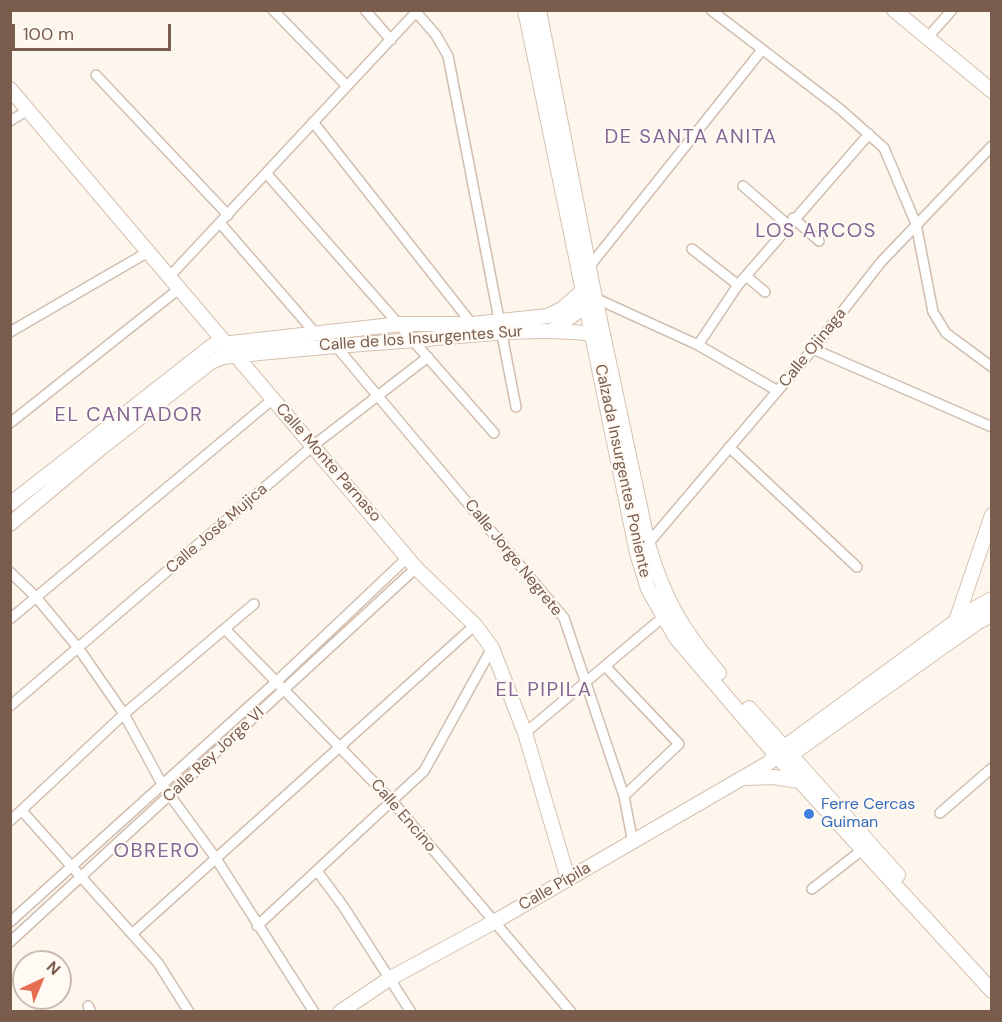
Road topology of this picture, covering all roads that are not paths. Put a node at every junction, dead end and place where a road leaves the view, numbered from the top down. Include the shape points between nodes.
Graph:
1 (273, 10) edge
2 (365, 10) edge
3 (525, 10) edge
4 (539, 10) edge
5 (711, 10) edge
6 (894, 10) edge
7 (952, 10) edge
8 (417, 11) edge
9 (928, 37) junction
10 (391, 40) junction
11 (762, 50) junction
12 (96, 75) dead end
13 (347, 86) junction
14 (10, 89) edge
15 (992, 92) edge
16 (28, 110) junction
17 (10, 121) edge
18 (313, 122) junction
19 (868, 134) junction
20 (992, 146) edge
21 (266, 173) junction
22 (743, 186) dead end
23 (228, 215) junction
24 (791, 222) junction
25 (220, 223) junction
26 (916, 224) junction
27 (819, 240) dead end
28 (692, 249) dead end
29 (148, 252) junction
30 (589, 267) junction
31 (170, 276) junction
32 (746, 276) junction
33 (738, 285) junction
34 (587, 287) junction
35 (180, 288) junction
36 (765, 292) dead end
37 (590, 302) junction
38 (401, 324) junction
39 (472, 324) junction
40 (501, 326) junction
41 (554, 330) junction
42 (10, 332) edge
43 (592, 334) junction
44 (317, 335) junction
45 (414, 340) junction
46 (225, 342) junction
47 (335, 345) junction
48 (698, 345) junction
49 (813, 350) junction
50 (236, 356) junction
51 (428, 357) junction
52 (992, 367) edge
53 (778, 391) junction
54 (379, 396) junction
55 (273, 399) junction
56 (516, 407) dead end
57 (10, 423) edge
58 (992, 427) edge
59 (494, 433) dead end
60 (314, 445) junction
61 (729, 447) junction
62 (10, 504) edge
63 (992, 515) edge
64 (10, 524) edge
65 (642, 549) junction
66 (412, 562) junction
67 (857, 567) dead end
68 (10, 572) edge
69 (36, 597) junction
70 (992, 599) edge
71 (254, 604) dead end
72 (991, 616) edge
73 (662, 618) junction
74 (10, 619) edge
75 (956, 622) junction
76 (475, 624) junction
77 (225, 629) junction
78 (952, 640) junction
79 (492, 648) junction
80 (79, 649) junction
81 (605, 666) junction
82 (712, 672) junction
83 (585, 681) junction
84 (276, 682) junction
85 (284, 690) junction
86 (10, 706) edge
87 (124, 714) junction
88 (525, 733) junction
89 (339, 745) junction
90 (780, 757) junction
91 (992, 768) edge
92 (741, 779) junction
93 (799, 781) junction
94 (163, 786) junction
95 (170, 796) junction
96 (624, 796) junction
97 (391, 800) junction
98 (825, 802) junction
99 (23, 812) junction
100 (940, 813) dead end
101 (10, 821) edge
102 (633, 843) junction
103 (862, 850) junction
104 (215, 857) junction
105 (71, 867) junction
106 (317, 871) junction
107 (80, 877) junction
108 (568, 879) junction
109 (812, 889) dead end
110 (10, 922) edge
111 (494, 922) junction
112 (257, 926) junction
113 (132, 934) junction
114 (10, 942) edge
115 (992, 978) edge
116 (389, 980) junction
117 (992, 991) edge
118 (189, 1011) edge
119 (314, 1011) edge
120 (340, 1011) edge
121 (411, 1011) edge
122 (571, 1011) edge

1 - 13 street
2 - 10 street
3 - 34 street, Calzada Insurgentes Poniente
4 - 30 street, Calzada Insurgentes Poniente
5 - 11 street
6 - 9 street
7 - 9 street
8 - 10 street
8 - 40 street via 448,56
9 - 15 street
10 - 13 street
11 - 19 street
11 - 30 street
12 - 23 street
13 - 18 street
14 - 16 street, Calle Monte Parnaso
16 - 17 street
16 - 29 street, Calle Monte Parnaso
18 - 21 street
18 - 39 street
19 - 24 street
19 - 26 street via 884,148
20 - 26 street, Calle Ojinaga
21 - 23 street
21 - 38 street
22 - 24 street
23 - 25 street
24 - 27 street
24 - 32 street
25 - 31 street
25 - 44 street
26 - 49 street, Calle Ojinaga
26 - 52 street via 933,312 946,333
28 - 33 street
29 - 31 street, Calle Monte Parnaso
29 - 42 street
30 - 34 street, Calzada Insurgentes Poniente
31 - 35 street, Calle Monte Parnaso
32 - 33 street
32 - 36 street
33 - 48 street
34 - 37 street, Calzada Insurgentes Poniente
34 - 40 street, Calle de los Insurgentes Sur via 548,316
35 - 46 street, Calle Monte Parnaso
35 - 57 street
37 - 41 street
37 - 43 street, Calzada Insurgentes Poniente
37 - 48 street
37 - 65 street, Calzada Insurgentes Poniente
38 - 39 street, Calle de los Insurgentes Sur
38 - 44 street, Calle de los Insurgentes Sur
38 - 45 street
39 - 40 street, Calle de los Insurgentes Sur
40 - 41 street, Calle de los Insurgentes Sur
40 - 45 street, Calle de los Insurgentes Sur
40 - 56 street
41 - 43 street, Calle de los Insurgentes Sur
43 - 65 street, Calzada Insurgentes Poniente
44 - 46 street, Calle de los Insurgentes Sur
45 - 47 street, Calle de los Insurgentes Sur
45 - 51 street
46 - 50 street, Calle Monte Parnaso
46 - 62 street via 202,351
47 - 50 street, Calle de los Insurgentes Sur
47 - 54 street, Calle Jorge Negrete
48 - 53 street
49 - 53 street, Calle Ojinaga
49 - 58 street
50 - 55 street, Calle Monte Parnaso
50 - 64 street, Calle de los Insurgentes Sur via 211,362
51 - 54 street, Calle José Mujica
51 - 59 street
53 - 61 street, Calle Ojinaga
54 - 60 street, Calle José Mujica
54 - 83 street, Calle Jorge Negrete via 564,618
55 - 60 street, Calle Monte Parnaso
55 - 69 street
60 - 66 street, Calle Monte Parnaso
60 - 80 street, Calle José Mujica
61 - 65 street, Calle Ojinaga
61 - 67 street
63 - 75 street
65 - 73 street, Calzada Insurgentes Poniente via 648,589
65 - 82 street, Calzada Insurgentes Poniente via 680,624
66 - 76 street, Calle Monte Parnaso
66 - 84 street, Calle Rey Jorge VI
66 - 85 street, Calle Rey Jorge VI
68 - 69 street
69 - 74 street
69 - 80 street
70 - 75 street, Calle Pípila
71 - 77 street
72 - 78 street, Calle Pípila
73 - 81 street
73 - 82 street, Calzada Insurgentes Poniente
75 - 78 street
75 - 90 street, Calle Pípila
76 - 79 street, Calle Monte Parnaso
76 - 89 street
77 - 84 street, Calle Encino
77 - 87 street
78 - 90 street, Calle Pípila
79 - 88 street, Calle Monte Parnaso
79 - 97 street via 424,771
80 - 86 street, Calle José Mujica
80 - 87 street
81 - 83 street
81 - 96 street via 679,744
82 - 90 street, Calzada Insurgentes Poniente
83 - 88 street
83 - 96 street, Calle Jorge Negrete
84 - 85 street, Calle Encino
84 - 94 street, Calle Rey Jorge VI
85 - 89 street, Calle Encino
85 - 95 street, Calle Rey Jorge VI
87 - 94 street
87 - 99 street
88 - 108 street, Calle Monte Parnaso
89 - 97 street, Calle Encino
89 - 104 street
90 - 92 street, Calle Pípila
90 - 93 street, Calzada Insurgentes Poniente
90 - 98 street, Calzada Insurgentes Poniente
91 - 100 street
92 - 93 street
92 - 102 street, Calle Pípila
93 - 98 street, Calzada Insurgentes Poniente
94 - 95 street
94 - 105 street, Calle Rey Jorge VI
95 - 104 street
95 - 107 street, Calle Rey Jorge VI
96 - 102 street, Calle Jorge Negrete
97 - 106 street
97 - 111 street, Calle Encino
98 - 103 street, Calzada Insurgentes Poniente
98 - 115 street, Calzada Insurgentes Poniente
99 - 101 street
99 - 105 street
102 - 108 street, Calle Pípila
103 - 109 street
103 - 117 street, Calzada Insurgentes Poniente
104 - 112 street
104 - 113 street
105 - 107 street
105 - 110 street, Calle Rey Jorge VI
106 - 112 street
106 - 116 street
107 - 113 street
107 - 114 street, Calle Rey Jorge VI
108 - 111 street, Calle Pípila
111 - 116 street, Calle Pípila
111 - 122 street, Calle Encino
112 - 119 street
113 - 118 street via 158,963
116 - 120 street, Calle Pípila
116 - 121 street

